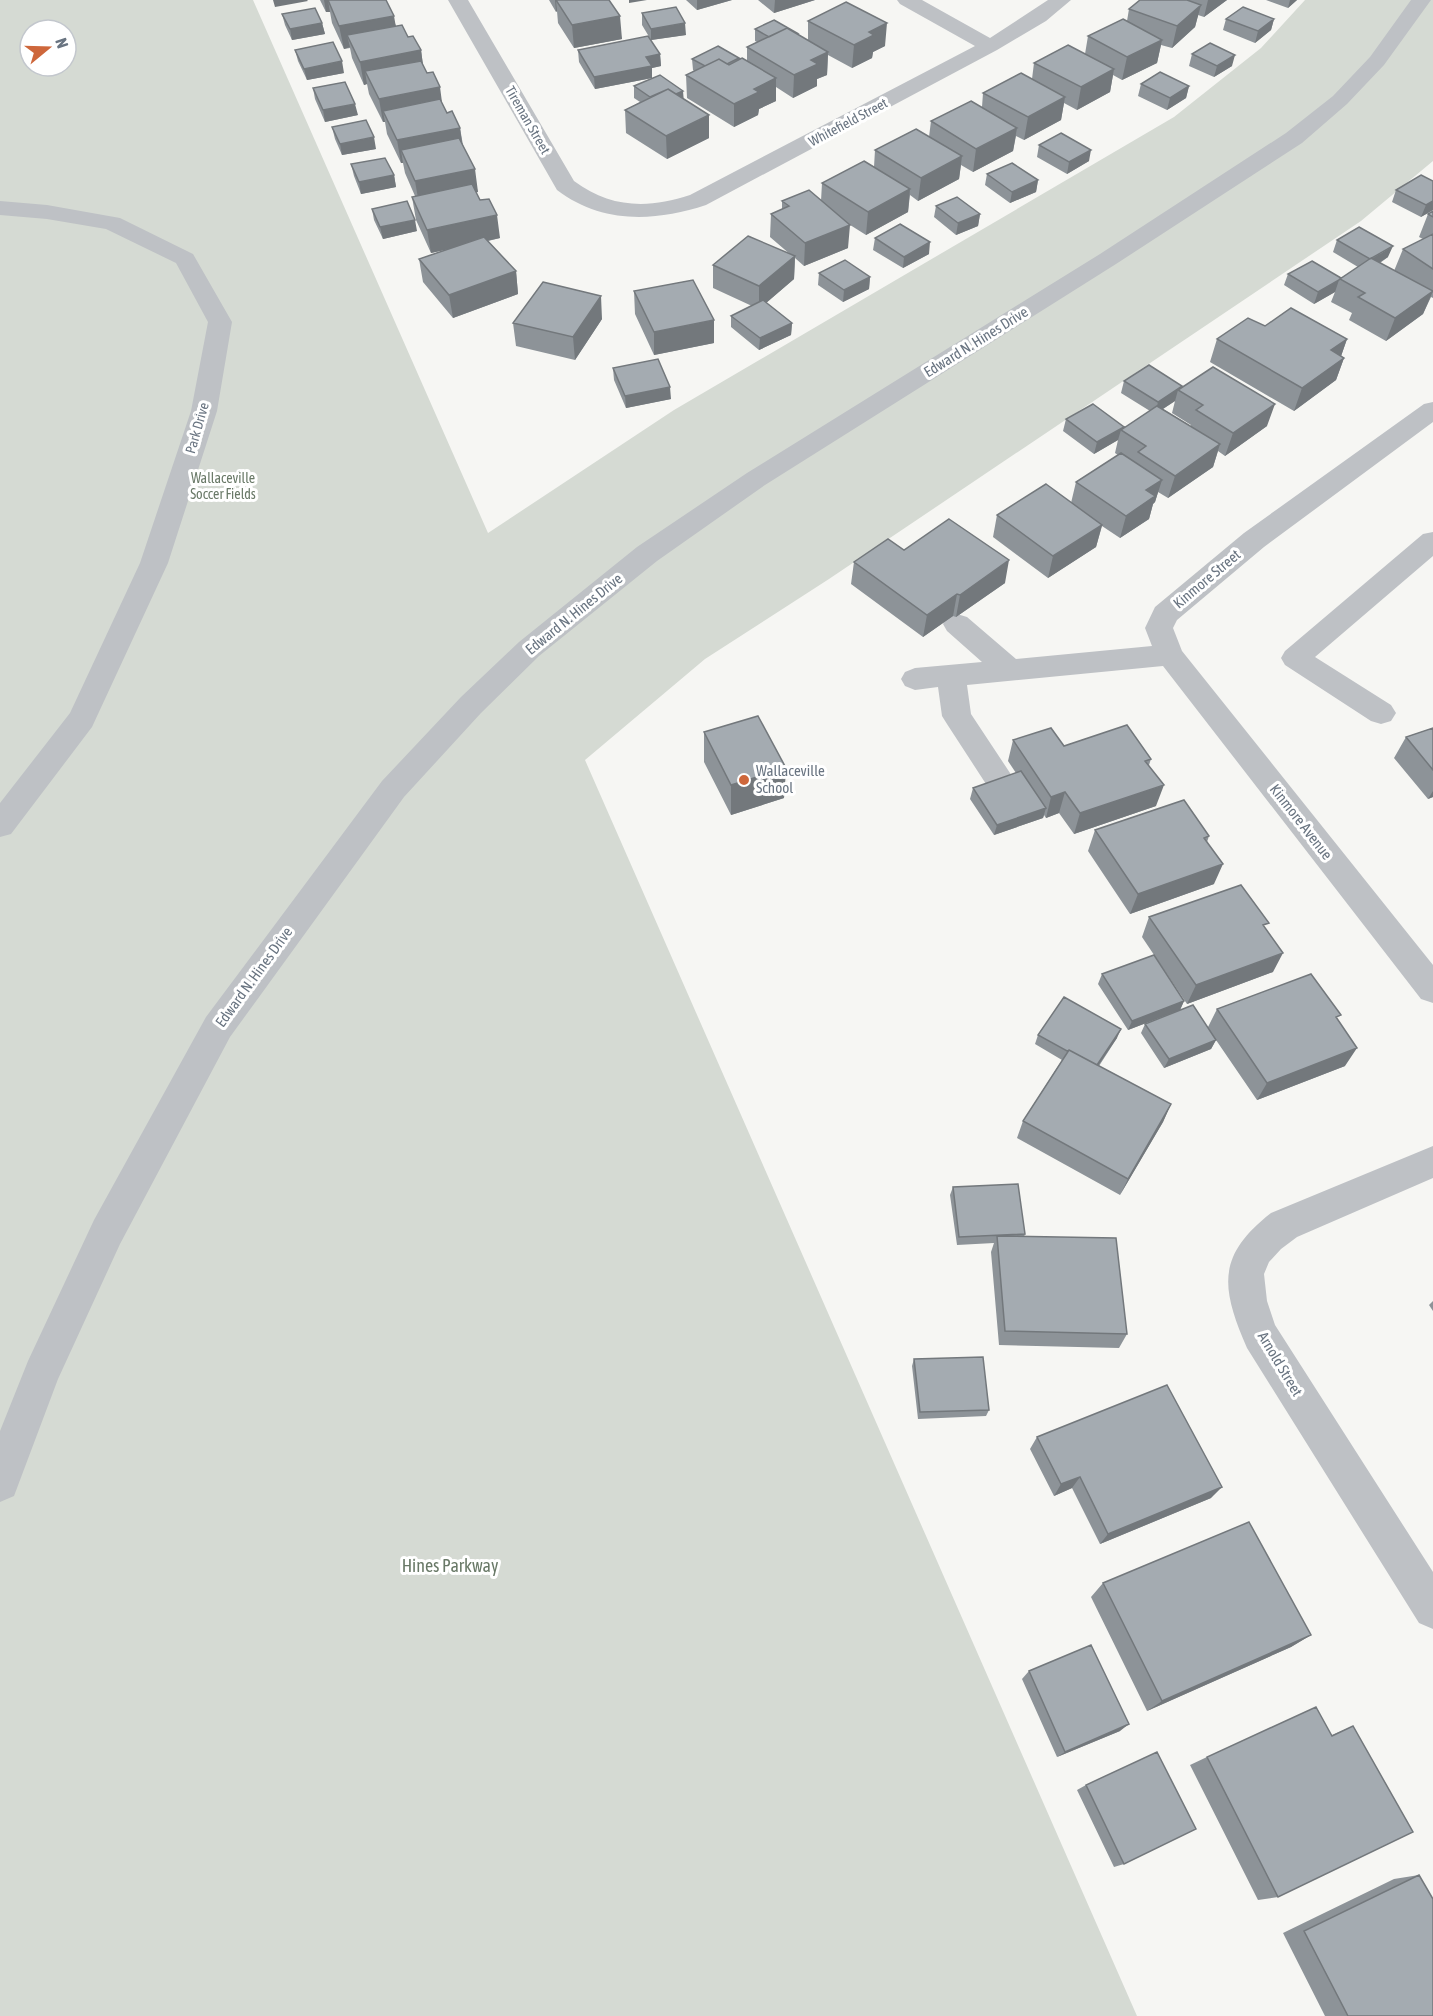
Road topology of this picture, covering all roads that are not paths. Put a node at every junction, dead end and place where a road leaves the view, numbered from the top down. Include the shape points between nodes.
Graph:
1 (458, 0) edge
2 (907, 0) edge
3 (1061, 0) edge
4 (1421, 0) edge
5 (990, 46) junction
6 (0, 208) edge
7 (623, 211) joint
8 (1433, 410) edge
9 (1433, 541) edge
10 (957, 624) dead end
11 (1170, 655) junction
12 (1010, 670) junction
13 (951, 676) junction
14 (915, 679) dead end
15 (1381, 713) dead end
16 (997, 776) dead end
17 (0, 825) edge
18 (1433, 988) edge
19 (1433, 1162) edge
20 (0, 1482) edge
21 (1433, 1609) edge

1 - 7 street, Tireman Street via 565,185 587,201
2 - 5 street
3 - 5 street, Whitefield Street
4 - 20 street, Edward N. Hines Drive via 1377,61 1340,100 1294,138 756,479 647,554 529,649 471,705 393,789 218,1027 107,1233 41,1374
5 - 7 street, Whitefield Street via 698,200 666,210
6 - 17 street, Park Drive via 112,223 184,259 220,322 204,411 154,562 81,719
8 - 11 street, Kinmore Street via 1254,540 1166,614 1159,628
9 - 15 street via 1295,658
10 - 12 street
11 - 12 street
11 - 18 street, Kinmore Avenue
12 - 13 street
13 - 14 street
13 - 16 street via 957,716
19 - 21 street, Arnold Street via 1284,1225 1263,1240 1251,1256 1246,1298 1260,1335

